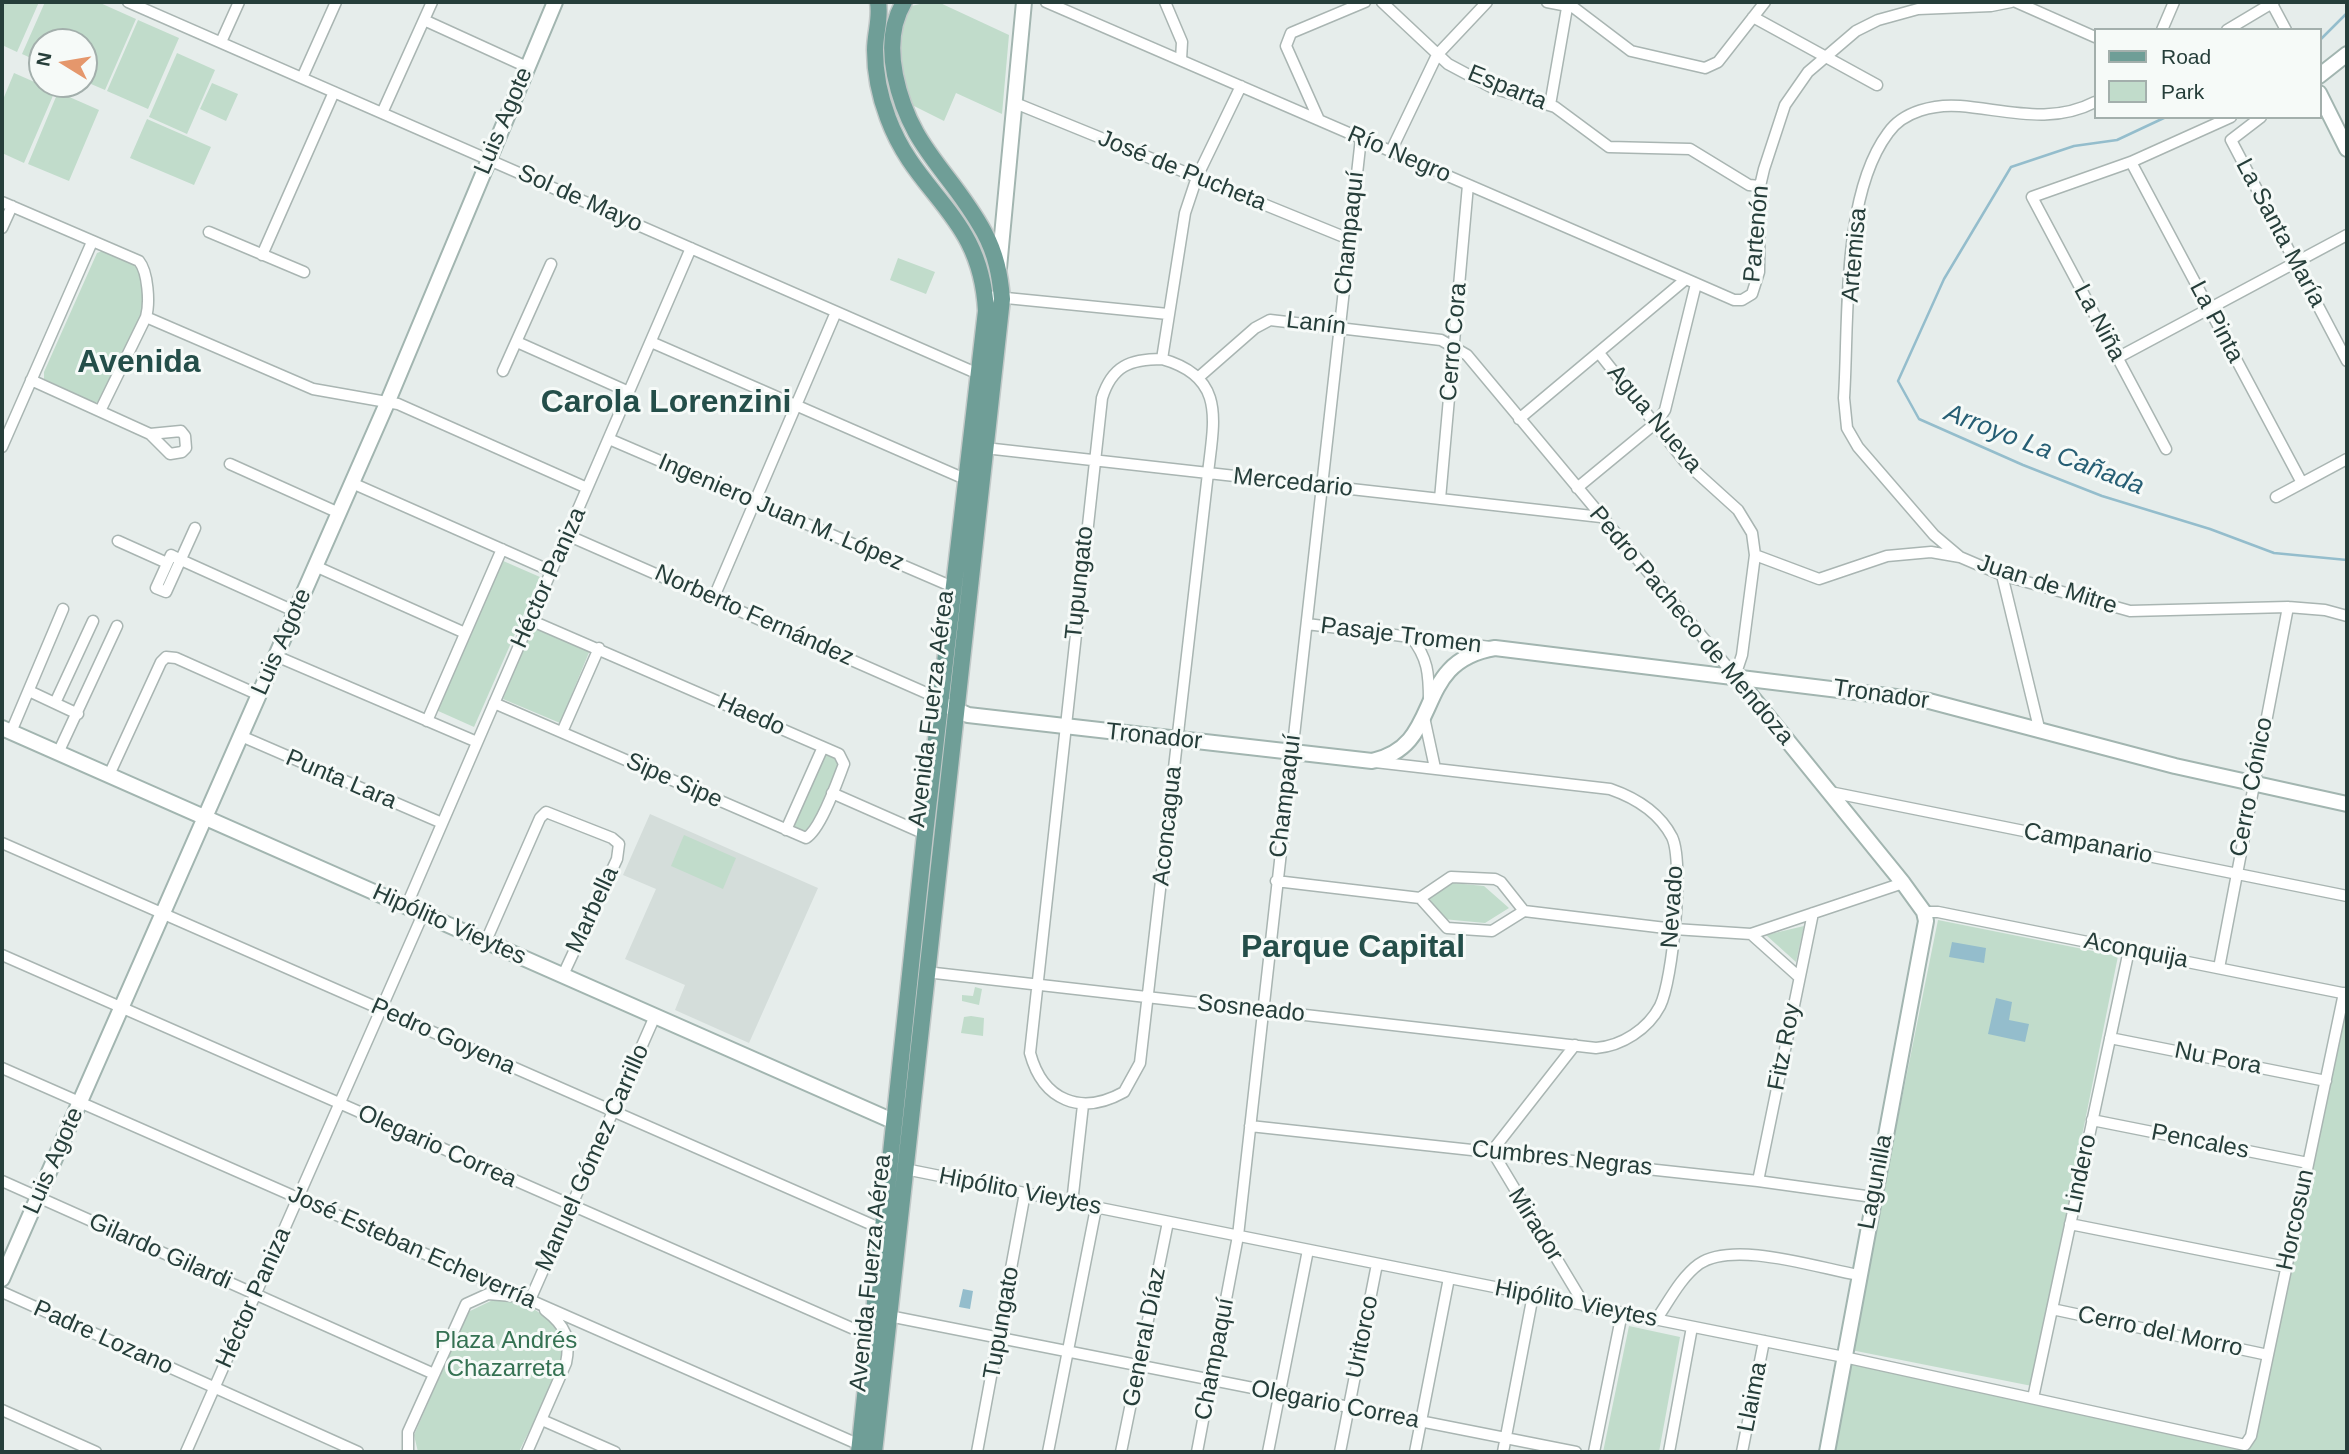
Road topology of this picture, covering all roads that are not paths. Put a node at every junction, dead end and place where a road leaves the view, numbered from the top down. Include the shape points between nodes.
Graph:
1 (128, 2) edge
2 (239, 2) edge
3 (336, 2) edge
4 (432, 2) edge
5 (555, 2) edge
6 (877, 2) edge
7 (904, 2) edge
8 (1024, 2) edge
9 (1046, 2) edge
10 (1165, 2) edge
11 (1365, 2) edge
12 (1382, 2) edge
13 (1487, 2) edge
14 (1547, 2) edge
15 (1765, 2) edge
16 (2014, 2) edge
17 (2174, 2) edge
18 (2272, 2) edge
19 (1568, 3) edge
20 (143, 5) edge
21 (1753, 18) junction
22 (424, 20) junction
23 (2163, 28) edge
24 (2230, 28) edge
25 (2285, 28) edge
26 (2094, 37) edge
27 (221, 42) junction
28 (2347, 54) edge
29 (1437, 55) junction
30 (1826, 57) junction
31 (1181, 60) junction
32 (527, 67) junction
33 (2321, 74) edge
34 (302, 78) junction
35 (1877, 85) dead end
36 (1241, 86) junction
37 (334, 92) junction
38 (2321, 97) edge
39 (2094, 102) edge
40 (1015, 103) junction
41 (1550, 105) junction
42 (382, 113) junction
43 (2227, 119) edge
44 (2258, 119) edge
45 (1319, 120) junction
46 (1361, 138) junction
47 (2347, 149) edge
48 (1391, 151) junction
49 (488, 159) junction
50 (2131, 162) junction
51 (1197, 177) junction
52 (1468, 185) junction
53 (1760, 186) junction
54 (7, 204) edge
55 (2, 228) edge
56 (209, 232) dead end
57 (2347, 235) edge
58 (1349, 239) junction
59 (92, 242) junction
60 (691, 248) junction
61 (262, 255) junction
62 (2296, 263) junction
63 (551, 264) dead end
64 (999, 268) junction
65 (304, 272) dead end
66 (1691, 281) junction
67 (1752, 295) joint
68 (986, 296) junction
69 (1002, 299) junction
70 (2209, 309) junction
71 (835, 312) junction
72 (1168, 314) junction
73 (146, 317) junction
74 (1340, 327) junction
75 (517, 342) junction
76 (651, 342) junction
77 (1453, 344) junction
78 (1599, 353) junction
79 (2117, 358) junction
80 (1162, 359) junction
81 (2347, 361) edge
82 (503, 371) dead end
83 (986, 377) junction
84 (1199, 377) junction
85 (31, 380) junction
86 (629, 392) junction
87 (388, 401) junction
88 (796, 405) junction
89 (100, 411) junction
90 (1519, 419) junction
91 (1657, 422) junction
92 (150, 434) dead end
93 (609, 439) junction
94 (2, 447) edge
95 (985, 448) junction
96 (2166, 449) dead end
97 (2347, 459) edge
98 (1093, 460) junction
99 (230, 464) dead end
100 (1209, 473) junction
101 (965, 479) junction
102 (352, 483) junction
103 (2302, 483) junction
104 (1321, 485) junction
105 (587, 488) junction
106 (1577, 488) junction
107 (2276, 497) dead end
108 (1440, 499) junction
109 (755, 502) junction
110 (339, 513) junction
111 (1601, 517) junction
112 (195, 528) dead end
113 (567, 535) junction
114 (118, 541) dead end
115 (502, 549) junction
116 (1755, 555) junction
117 (1960, 557) junction
118 (181, 560) junction
119 (167, 563) junction
120 (315, 566) junction
121 (551, 571) junction
122 (2001, 575) junction
123 (953, 587) junction
124 (714, 597) junction
125 (2288, 607) junction
126 (63, 609) dead end
127 (294, 611) junction
128 (2347, 616) edge
129 (530, 620) junction
130 (93, 621) dead end
131 (1307, 624) junction
132 (117, 626) dead end
133 (465, 633) junction
134 (1411, 637) junction
135 (599, 648) junction
136 (1495, 648) junction
137 (276, 656) junction
138 (1735, 676) junction
139 (29, 691) junction
140 (259, 695) junction
141 (940, 699) junction
142 (1429, 702) junction
143 (55, 703) junction
144 (494, 703) junction
145 (955, 710) junction
146 (78, 714) junction
147 (1424, 718) junction
148 (426, 721) junction
149 (1065, 727) junction
150 (7, 730) edge
151 (562, 732) junction
152 (2040, 732) junction
153 (241, 736) junction
154 (1177, 740) junction
155 (477, 742) junction
156 (823, 747) junction
157 (1292, 752) junction
158 (58, 753) junction
159 (1372, 761) junction
160 (1435, 768) junction
161 (109, 775) junction
162 (2252, 785) junction
163 (1828, 792) junction
164 (832, 793) junction
165 (2347, 804) edge
166 (205, 818) junction
167 (442, 823) junction
168 (786, 830) junction
169 (925, 834) junction
170 (2, 843) edge
171 (2235, 873) junction
172 (1276, 881) junction
173 (1903, 883) junction
174 (2347, 896) edge
175 (1420, 898) junction
176 (406, 907) junction
177 (1524, 912) junction
178 (1924, 912) junction
179 (1813, 913) junction
180 (162, 914) junction
181 (423, 914) junction
182 (1674, 929) junction
183 (1751, 933) junction
184 (486, 941) junction
185 (2129, 950) junction
186 (2, 955) edge
187 (2219, 968) junction
188 (926, 972) junction
189 (563, 975) junction
190 (1799, 977) junction
191 (1038, 985) junction
192 (2346, 993) edge
193 (1149, 997) junction
194 (121, 1007) junction
195 (381, 1010) junction
196 (1261, 1010) junction
197 (655, 1016) junction
198 (2110, 1038) junction
199 (1575, 1045) junction
200 (2, 1068) edge
201 (2326, 1081) junction
202 (79, 1102) junction
203 (339, 1103) junction
204 (1083, 1105) junction
205 (613, 1112) junction
206 (2092, 1120) junction
207 (895, 1122) junction
208 (1250, 1126) junction
209 (909, 1136) junction
210 (1492, 1151) junction
211 (2308, 1163) junction
212 (905, 1169) junction
213 (2, 1181) edge
214 (1758, 1181) junction
215 (1025, 1193) junction
216 (38, 1197) junction
217 (1873, 1197) junction
218 (298, 1198) junction
219 (1072, 1203) junction
220 (572, 1206) junction
221 (1096, 1208) junction
222 (1168, 1222) junction
223 (2070, 1224) junction
224 (884, 1230) junction
225 (1238, 1236) junction
226 (1308, 1250) junction
227 (1377, 1264) junction
228 (2286, 1267) junction
229 (1858, 1275) junction
230 (1449, 1278) junction
231 (2, 1279) edge
232 (2, 1292) edge
233 (255, 1295) junction
234 (1533, 1295) junction
235 (530, 1300) junction
236 (1585, 1306) junction
237 (2052, 1309) junction
238 (1622, 1313) junction
239 (889, 1316) junction
240 (1656, 1320) junction
241 (1692, 1327) junction
242 (872, 1337) junction
243 (999, 1338) junction
244 (1764, 1341) junction
245 (1068, 1352) junction
246 (2268, 1355) junction
247 (1844, 1357) junction
248 (1139, 1366) junction
249 (434, 1374) junction
250 (1211, 1380) junction
251 (215, 1388) junction
252 (1279, 1394) junction
253 (2033, 1398) junction
254 (1349, 1407) junction
255 (2, 1410) edge
256 (542, 1420) junction
257 (1421, 1422) junction
258 (1506, 1438) junction
259 (2245, 1445) joint
260 (865, 1450) edge
261 (96, 1452) edge
262 (186, 1452) edge
263 (358, 1452) edge
264 (408, 1452) edge
265 (527, 1452) edge
266 (615, 1452) edge
267 (977, 1452) edge
268 (1048, 1452) edge
269 (1121, 1452) edge
270 (1197, 1452) edge
271 (1268, 1452) edge
272 (1340, 1452) edge
273 (1415, 1452) edge
274 (1503, 1452) edge
275 (1576, 1452) edge
276 (1594, 1452) edge
277 (1669, 1452) edge
278 (1742, 1452) edge
279 (1827, 1452) edge

1 - 20 street, Sol de Mayo
2 - 27 street
3 - 34 street
4 - 22 street
5 - 32 main road, Luis Agote
6 - 68 main road, Avenida Fuerza Aérea via 877,74 887,116 906,155 964,230 975,251
7 - 64 main road, Avenida Fuerza Aérea via 893,29 891,55 905,114 925,150 974,215
8 - 40 main road
9 - 31 street, Río Negro
10 - 31 street via 1182,42
11 - 45 street via 1287,38 1286,46
12 - 29 street, Esparta
13 - 29 street
14 - 19 street
15 - 21 street
16 - 26 street
16 - 30 street, Partenón via 1918,9 1878,20 1856,31
17 - 23 street
18 - 24 street
18 - 25 street
19 - 21 street via 1631,51 1710,67
19 - 41 street
20 - 27 street, Sol de Mayo
21 - 30 street
22 - 32 street
22 - 42 street
27 - 34 street, Sol de Mayo
28 - 33 main road
29 - 41 street, Esparta via 1493,88
29 - 48 street
30 - 35 street
30 - 53 street, Partenón via 1808,72 1785,104
31 - 36 street, Río Negro
32 - 49 main road, Luis Agote
34 - 37 street, Sol de Mayo
36 - 45 street, Río Negro
36 - 51 street
37 - 42 street, Sol de Mayo
37 - 61 street
38 - 47 main road
39 - 117 street, Artemisa via 2053,116 1950,106 1913,113 1888,132 1858,200 1844,397 1847,428 1934,535
40 - 51 street, José de Pucheta
40 - 64 main road
41 - 53 street, Esparta via 1609,147 1690,149 1749,185
42 - 49 street, Sol de Mayo
43 - 50 street
44 - 62 street, La Santa María via 2231,141
45 - 46 street, Río Negro
46 - 48 street, Río Negro
46 - 58 street, Champaquí
48 - 52 street, Río Negro
49 - 60 street, Sol de Mayo
49 - 87 main road, Luis Agote
50 - 70 street, La Pinta
50 - 79 street, La Niña via 2032,197
51 - 58 street, José de Pucheta
51 - 72 street via 1185,213
52 - 66 street, Río Negro
52 - 77 street, Cerro Cora
53 - 67 street, Partenón via 1759,272
54 - 55 street
54 - 59 street
56 - 61 street
57 - 62 street
58 - 74 street, Champaquí
59 - 73 street via 142,264
59 - 85 street
60 - 71 street, Sol de Mayo
60 - 76 street, Héctor Paniza
61 - 65 street
62 - 70 street
62 - 81 street, La Santa María
63 - 75 street
64 - 69 main road, Avenida Fuerza Aérea
66 - 67 street, Río Negro via 1734,300
66 - 78 street
66 - 91 street via 1665,410
68 - 69 street
68 - 83 main road, Avenida Fuerza Aérea
69 - 72 street
69 - 83 main road, Avenida Fuerza Aérea
70 - 79 street
70 - 103 street, La Pinta
71 - 83 street, Sol de Mayo
71 - 88 street
72 - 80 street
73 - 87 street via 313,389
73 - 89 street
74 - 77 street, Lanín
74 - 84 street, Lanín via 1270,320
74 - 104 street, Champaquí
75 - 82 street
75 - 86 street
76 - 86 street, Héctor Paniza
76 - 88 street
77 - 90 street, Pedro Pacheco de Mendoza
77 - 108 street, Cerro Cora
78 - 90 street
78 - 91 street, Agua Nueva
79 - 96 street, La Niña
80 - 84 street
80 - 98 street, Tupungato via 1134,360 1121,366 1106,384
83 - 95 main road, Avenida Fuerza Aérea
83 - 101 main road, Avenida Fuerza Aérea
84 - 100 street, Aconcagua via 1213,403
85 - 89 street
85 - 94 street
86 - 93 street, Héctor Paniza
87 - 102 main road, Luis Agote
87 - 105 street
88 - 101 street
88 - 109 street
89 - 92 street
90 - 106 street, Pedro Pacheco de Mendoza
91 - 106 street
91 - 116 street, Agua Nueva via 1685,463 1744,517 1755,540
93 - 105 street, Héctor Paniza
93 - 109 street, Ingeniero Juan M. López
95 - 98 street, Mercedario
95 - 145 main road, Avenida Fuerza Aérea
97 - 103 street
98 - 100 street, Mercedario
98 - 149 street, Tupungato
99 - 110 street
100 - 104 street, Mercedario
100 - 154 street, Aconcagua
101 - 123 main road, Avenida Fuerza Aérea
102 - 110 main road, Luis Agote
102 - 115 street
103 - 107 street
104 - 108 street, Mercedario
104 - 131 street, Champaquí
105 - 113 street, Héctor Paniza
106 - 111 street, Pedro Pacheco de Mendoza
108 - 111 street, Mercedario
109 - 123 street, Ingeniero Juan M. López
109 - 124 street
110 - 120 main road, Luis Agote
111 - 138 street, Pedro Pacheco de Mendoza
112 - 118 street
113 - 121 street, Héctor Paniza
113 - 124 street, Norberto Fernández
114 - 119 street
115 - 121 street
115 - 133 street
116 - 117 street, Juan de Mitre via 1813,579 1900,553
116 - 138 street, Agua Nueva
117 - 122 street, Juan de Mitre
118 - 119 street via 171,555
118 - 119 street via 166,592 156,588
118 - 127 street
120 - 127 main road, Luis Agote
120 - 133 street
121 - 129 street, Héctor Paniza
122 - 125 street, Juan de Mitre via 2130,611
122 - 152 street
123 - 141 main road, Avenida Fuerza Aérea
124 - 141 street, Norberto Fernández
125 - 128 street, Juan de Mitre
125 - 162 street, Cerro Cónico
126 - 139 street
127 - 137 main road, Luis Agote
129 - 135 street, Haedo
129 - 144 street, Héctor Paniza
130 - 143 street
131 - 134 street, Pasaje Tromen
131 - 157 street, Champaquí
132 - 146 street
133 - 148 street
134 - 136 street, Pasaje Tromen
134 - 142 street, Tronador via 1426,660
135 - 151 street
135 - 156 street, Haedo
136 - 138 main road, Tronador
136 - 142 main road, Tronador via 1455,663
137 - 140 main road, Luis Agote
137 - 148 street
138 - 152 main road, Tronador via 1930,701
138 - 163 main road, Pedro Pacheco de Mendoza
139 - 143 street
139 - 150 street
140 - 153 main road, Luis Agote
140 - 161 street via 166,657
141 - 145 main road, Tronador
141 - 169 main road, Avenida Fuerza Aérea
142 - 147 main road, Tronador
143 - 146 street
144 - 151 street, Sipe Sipe
144 - 155 street, Héctor Paniza
145 - 149 main road, Tronador
145 - 188 main road, Avenida Fuerza Aérea
146 - 158 street
147 - 159 main road, Tronador via 1408,744
147 - 160 street, Tronador
148 - 155 street
149 - 154 main road, Tronador
149 - 191 street, Tupungato
150 - 158 main road, Hipólito Vieytes
151 - 168 street, Sipe Sipe
152 - 162 main road, Tronador
153 - 166 main road, Luis Agote
153 - 167 street, Punta Lara
154 - 157 main road, Tronador
154 - 193 street, Aconcagua
155 - 167 street, Héctor Paniza
156 - 164 street, Haedo via 844,760
156 - 168 street
157 - 159 main road, Tronador
157 - 172 street, Champaquí
158 - 161 main road, Hipólito Vieytes
159 - 160 street, Tronador
160 - 182 street, Nevado via 1610,789 1644,804 1676,850
161 - 166 main road, Hipólito Vieytes
162 - 165 main road, Tronador
162 - 171 street, Cerro Cónico
163 - 171 street, Campanario
163 - 173 main road, Pedro Pacheco de Mendoza
164 - 168 street, Sipe Sipe via 810,836
164 - 169 street
166 - 176 main road, Hipólito Vieytes
166 - 180 main road, Luis Agote
167 - 176 street, Héctor Paniza
169 - 207 main road, Avenida Fuerza Aérea
170 - 180 street, Pedro Goyena
171 - 174 street, Campanario
171 - 187 street, Cerro Cónico
172 - 175 street
172 - 196 street, Champaquí
173 - 178 main road, Pedro Pacheco de Mendoza
173 - 179 street
175 - 177 street via 1447,928 1492,931
175 - 177 street via 1451,877 1495,879
176 - 181 main road, Hipólito Vieytes
177 - 182 street
178 - 185 street, Aconquija
178 - 217 main road, Lagunilla via 1925,929
179 - 183 street
179 - 190 street, Fitz Roy
180 - 194 main road, Luis Agote
180 - 195 street, Pedro Goyena
181 - 184 main road, Hipólito Vieytes
181 - 195 street, Héctor Paniza
182 - 183 street
182 - 199 street, Nevado via 1666,990 1649,1020 1615,1045
183 - 190 street
184 - 189 main road, Hipólito Vieytes
184 - 189 street, Marbella via 546,812 612,838 619,844 617,859
185 - 187 street, Aconquija
185 - 198 street, Lindero
186 - 194 street, Olegario Correa
187 - 192 street, Aconquija
188 - 191 street, Sosneado
188 - 209 main road, Avenida Fuerza Aérea
189 - 197 main road, Hipólito Vieytes
190 - 214 street, Fitz Roy
191 - 193 street, Sosneado
191 - 204 street, Tupungato via 1030,1053 1034,1065 1049,1089
192 - 201 street, Horcosun
193 - 196 street, Sosneado
193 - 204 street, Aconcagua via 1140,1063 1130,1084 1114,1098
194 - 202 main road, Luis Agote
194 - 203 street, Olegario Correa
195 - 203 street, Héctor Paniza
195 - 205 street, Pedro Goyena
196 - 199 street, Sosneado
196 - 208 street, Champaquí
197 - 205 street, Manuel Gómez Carrillo
197 - 207 main road, Hipólito Vieytes
198 - 201 street, Nu Pora
198 - 206 street, Lindero
199 - 210 street
200 - 202 street, José Esteban Echeverría
201 - 211 street, Horcosun
202 - 216 main road, Luis Agote
202 - 218 street, José Esteban Echeverría
203 - 218 street, Héctor Paniza
203 - 220 street, Olegario Correa
204 - 219 street
205 - 220 street, Manuel Gómez Carrillo
205 - 224 street, Pedro Goyena
206 - 211 street, Pencales
206 - 223 street, Lindero
207 - 209 street
207 - 224 main road, Avenida Fuerza Aérea
208 - 210 street, Cumbres Negras
208 - 225 street, Champaquí
209 - 212 main road, Avenida Fuerza Aérea
210 - 214 street, Cumbres Negras
210 - 236 street, Mirador
211 - 228 street, Horcosun
212 - 215 street, Hipólito Vieytes
212 - 239 main road, Avenida Fuerza Aérea
213 - 216 street, Gilardo Gilardi
214 - 217 street, Cumbres Negras
215 - 219 street, Hipólito Vieytes
215 - 243 street, Tupungato
216 - 231 main road, Luis Agote
216 - 233 street, Gilardo Gilardi
217 - 229 main road, Lagunilla
218 - 233 street, Héctor Paniza
218 - 235 street, José Esteban Echeverría
219 - 221 street, Hipólito Vieytes
220 - 235 street, Manuel Gómez Carrillo
220 - 242 street, Olegario Correa
221 - 222 street, Hipólito Vieytes
221 - 245 street
222 - 225 street, Hipólito Vieytes
222 - 248 street, General Díaz
223 - 228 street
223 - 237 street, Lindero
224 - 242 main road, Avenida Fuerza Aérea
225 - 226 street, Hipólito Vieytes
225 - 250 street, Champaquí
226 - 227 street, Hipólito Vieytes
226 - 252 street
227 - 230 street, Hipólito Vieytes
227 - 254 street, Uritorco
228 - 246 street, Horcosun
229 - 240 street via 1742,1254 1715,1257 1696,1266
229 - 247 main road, Lagunilla
230 - 234 street, Hipólito Vieytes
230 - 257 street
232 - 251 street, Padre Lozano
233 - 249 street, Gilardo Gilardi
233 - 251 street, Héctor Paniza
234 - 236 street, Hipólito Vieytes
234 - 258 street
235 - 249 street, Manuel Gómez Carrillo via 488,1294 467,1304
235 - 256 street, Manuel Gómez Carrillo via 569,1337 566,1363
235 - 260 street, José Esteban Echeverría
236 - 238 street, Hipólito Vieytes
237 - 246 street, Cerro del Morro
237 - 253 street, Lindero
238 - 240 street, Hipólito Vieytes
238 - 276 street
239 - 243 street, Olegario Correa
239 - 260 main road, Avenida Fuerza Aérea
240 - 241 street, Hipólito Vieytes
241 - 244 street, Hipólito Vieytes
241 - 277 street
242 - 260 main road, Avenida Fuerza Aérea
243 - 245 street, Olegario Correa
243 - 267 street, Tupungato
244 - 247 street, Hipólito Vieytes
244 - 278 street, Llaima
245 - 248 street, Olegario Correa
245 - 268 street
246 - 259 street, Horcosun via 2251,1436
247 - 253 street, Hipólito Vieytes
247 - 279 main road, Lagunilla
248 - 250 street, Olegario Correa
248 - 269 street, General Díaz
249 - 264 street, Manuel Gómez Carrillo via 408,1432
250 - 252 street, Olegario Correa
250 - 270 street, Champaquí
251 - 262 street, Héctor Paniza
251 - 263 street, Padre Lozano
252 - 254 street, Olegario Correa
252 - 271 street
253 - 259 street, Hipólito Vieytes
254 - 257 street, Olegario Correa
254 - 272 street, Uritorco
255 - 261 street
256 - 265 street, Manuel Gómez Carrillo
256 - 266 street
257 - 258 street, Olegario Correa
257 - 273 street
258 - 274 street
258 - 275 street, Olegario Correa

